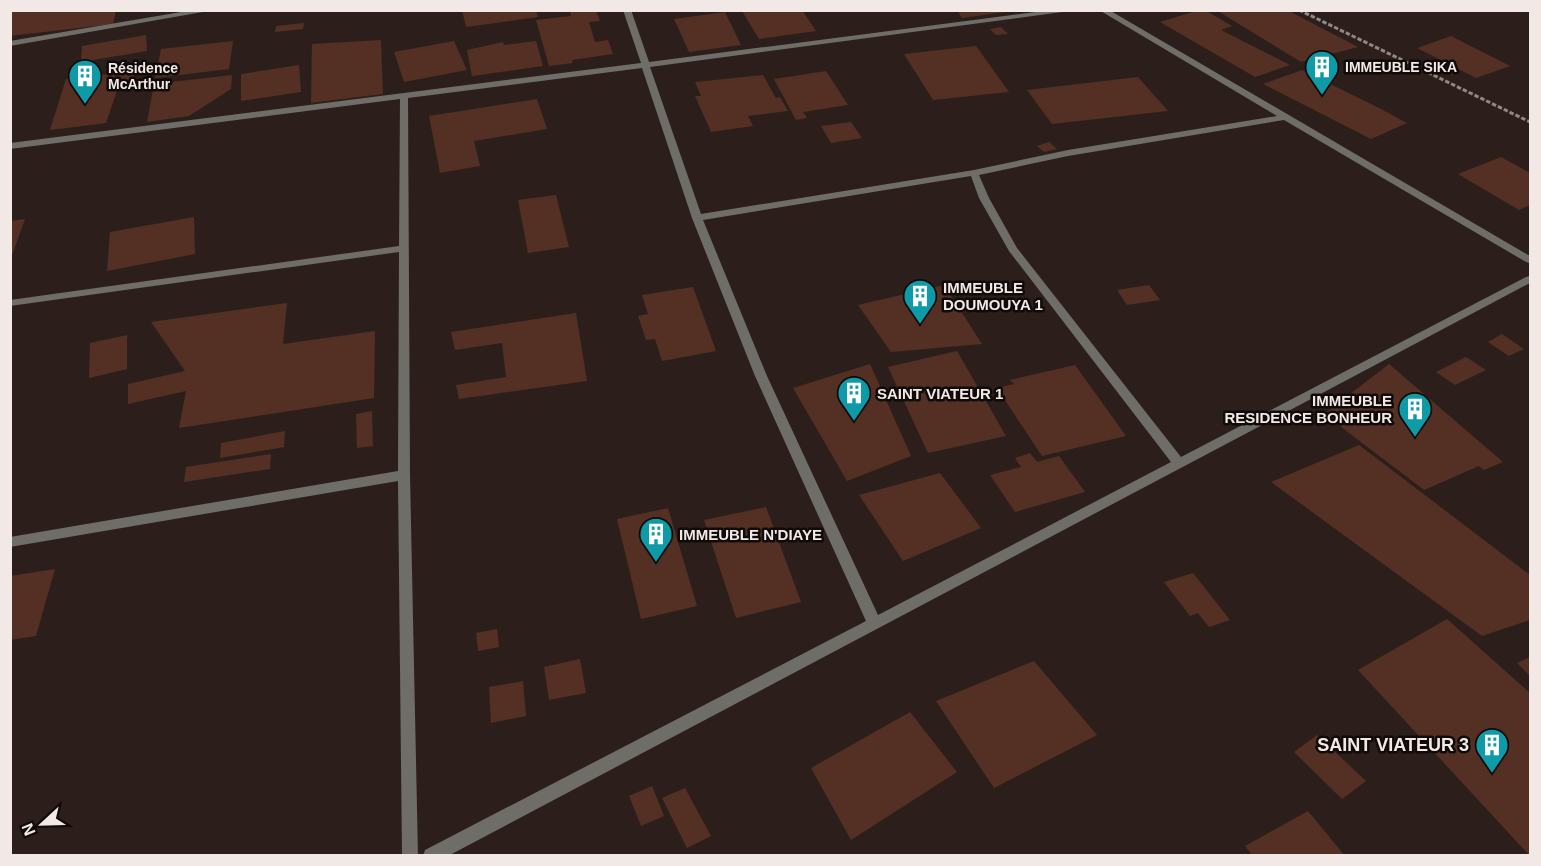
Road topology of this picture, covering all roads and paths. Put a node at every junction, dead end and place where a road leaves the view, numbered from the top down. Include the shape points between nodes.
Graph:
1 (210, 10) edge
2 (627, 10) edge
3 (1073, 10) edge
4 (1103, 10) edge
5 (1299, 10) edge
6 (187, 12) edge
7 (10, 44) edge
8 (646, 66) junction
9 (404, 97) junction
10 (1286, 117) junction
11 (1530, 122) edge
12 (10, 146) edge
13 (974, 173) junction
14 (697, 218) junction
15 (404, 248) junction
16 (1530, 260) edge
17 (1530, 279) edge
18 (10, 303) edge
19 (1179, 463) junction
20 (404, 476) junction
21 (10, 542) edge
22 (874, 622) junction
23 (410, 855) edge
24 (430, 855) edge

1 - 6 street
2 - 8 street
3 - 8 street
4 - 10 street
5 - 11 path
6 - 7 street
8 - 9 street
8 - 14 street
9 - 12 street
9 - 15 street
10 - 13 street via 1068,153
10 - 16 street
13 - 14 street
13 - 19 street via 1013,249
14 - 22 street via 761,376
15 - 18 street
15 - 20 street
17 - 19 street
19 - 22 street
20 - 21 street
20 - 23 street
22 - 24 street

